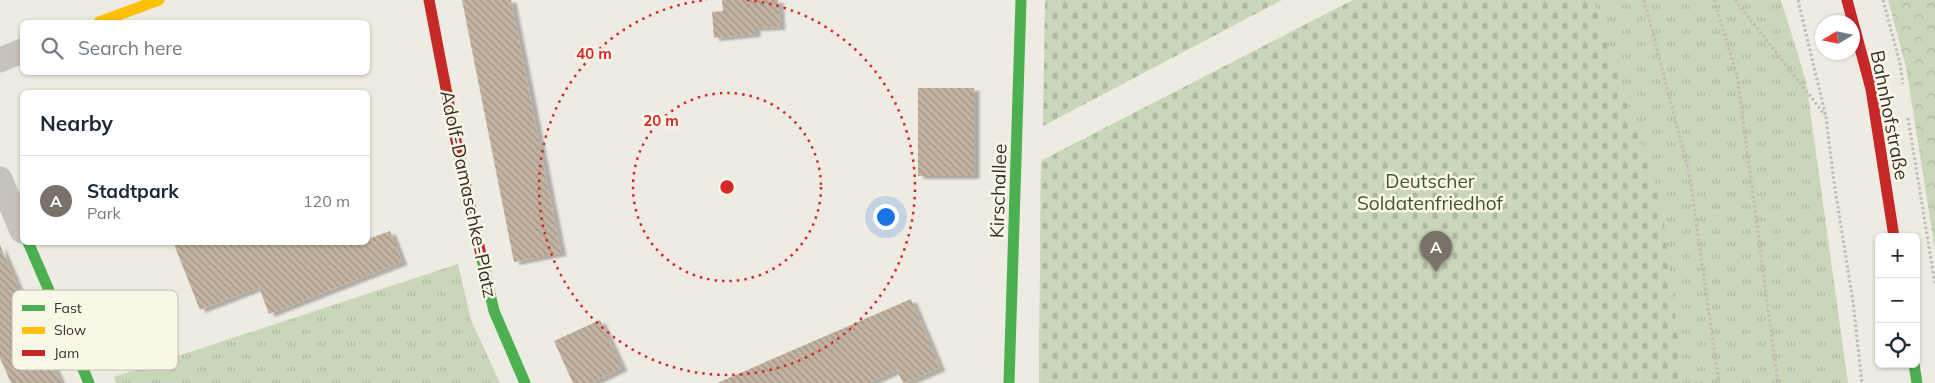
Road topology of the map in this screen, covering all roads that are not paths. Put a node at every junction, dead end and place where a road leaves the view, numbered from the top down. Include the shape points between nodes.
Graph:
1 (159, 0) edge
2 (429, 0) edge
3 (1021, 0) edge
4 (1847, 0) edge
5 (104, 20) edge
6 (20, 52) edge
7 (0, 60) edge
8 (0, 179) edge
9 (20, 226) edge
10 (1893, 233) edge
11 (29, 245) edge
12 (48, 290) edge
13 (1915, 368) edge
14 (82, 370) edge
15 (88, 383) edge
16 (525, 383) edge
17 (1008, 383) edge
18 (1917, 383) edge

1 - 5 street
2 - 16 street, Adolf-Damaschke-Platz via 494,312
3 - 17 street, Kirschallee
4 - 10 street, Bahnhofstraße via 1871,89
6 - 7 street
8 - 9 street
11 - 12 street
13 - 18 street
14 - 15 street

